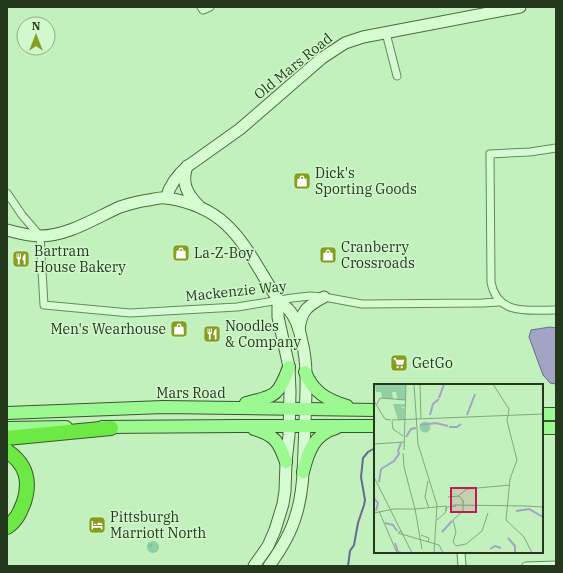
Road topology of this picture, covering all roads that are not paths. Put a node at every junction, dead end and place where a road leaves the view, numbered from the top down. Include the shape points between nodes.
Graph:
1 (201, 7) edge
2 (210, 7) edge
3 (520, 7) edge
4 (503, 9) edge
5 (386, 33) junction
6 (397, 76) dead end
7 (556, 148) edge
8 (188, 166) junction
9 (7, 193) edge
10 (166, 198) junction
11 (201, 207) junction
12 (7, 230) edge
13 (40, 236) junction
14 (324, 297) junction
15 (278, 300) junction
16 (499, 302) junction
17 (556, 310) edge
18 (299, 331) junction
19 (289, 367) junction
20 (305, 372) junction
21 (228, 408) junction
22 (290, 409) junction
23 (306, 409) junction
24 (357, 410) junction
25 (374, 410) edge
26 (7, 413) edge
27 (543, 414) edge
28 (556, 414) edge
29 (239, 426) junction
30 (289, 426) junction
31 (305, 426) junction
32 (339, 426) junction
33 (374, 426) edge
34 (7, 428) edge
35 (111, 428) junction
36 (543, 428) edge
37 (556, 428) edge
38 (7, 438) edge
39 (7, 450) edge
40 (286, 462) junction
41 (303, 472) junction
42 (7, 527) edge
43 (461, 553) edge
44 (556, 565) edge
45 (254, 566) edge
46 (269, 566) edge
47 (462, 566) edge
48 (526, 566) edge

1 - 2 street via 203,10
3 - 4 street, Old Mars Road
4 - 5 street, Old Mars Road
5 - 6 street
5 - 8 street, Old Mars Road via 363,37 338,47 240,129
7 - 16 street via 490,154 491,282
8 - 10 street, Old Mars Road via 177,176
8 - 11 street via 184,176 185,187 191,198
9 - 13 street
10 - 11 street
10 - 13 street via 121,207 54,235
11 - 15 street via 227,224 238,237
12 - 13 street
13 - 15 street, Mackenzie Way via 44,305 130,313 237,307
14 - 15 street, Mackenzie Way
14 - 16 street, Mackenzie Way via 362,304
14 - 18 street via 304,311
15 - 18 street via 289,310
15 - 19 street via 278,317
16 - 17 street via 513,308
18 - 20 street via 303,344
19 - 21 main road via 281,387 270,397
19 - 22 street
20 - 23 street
20 - 24 main road via 312,386 326,398
21 - 22 main road, Mars Road
21 - 26 main road, Mars Road via 163,407
22 - 23 main road, Mars Road
22 - 30 street
23 - 24 main road, Mars Road
23 - 31 street
24 - 25 main road, Mars Road
27 - 28 main road
29 - 30 main road
29 - 35 main road
29 - 40 main road via 265,432 274,438
30 - 31 main road
30 - 40 street
31 - 32 main road
31 - 41 street
32 - 33 main road
32 - 41 main road via 323,433 315,441
34 - 35 main road
35 - 38 highway
36 - 37 main road
39 - 42 highway via 23,467 28,481 20,514
40 - 45 street via 285,491 280,517 268,546
41 - 46 street via 294,522
43 - 47 street
44 - 48 street

